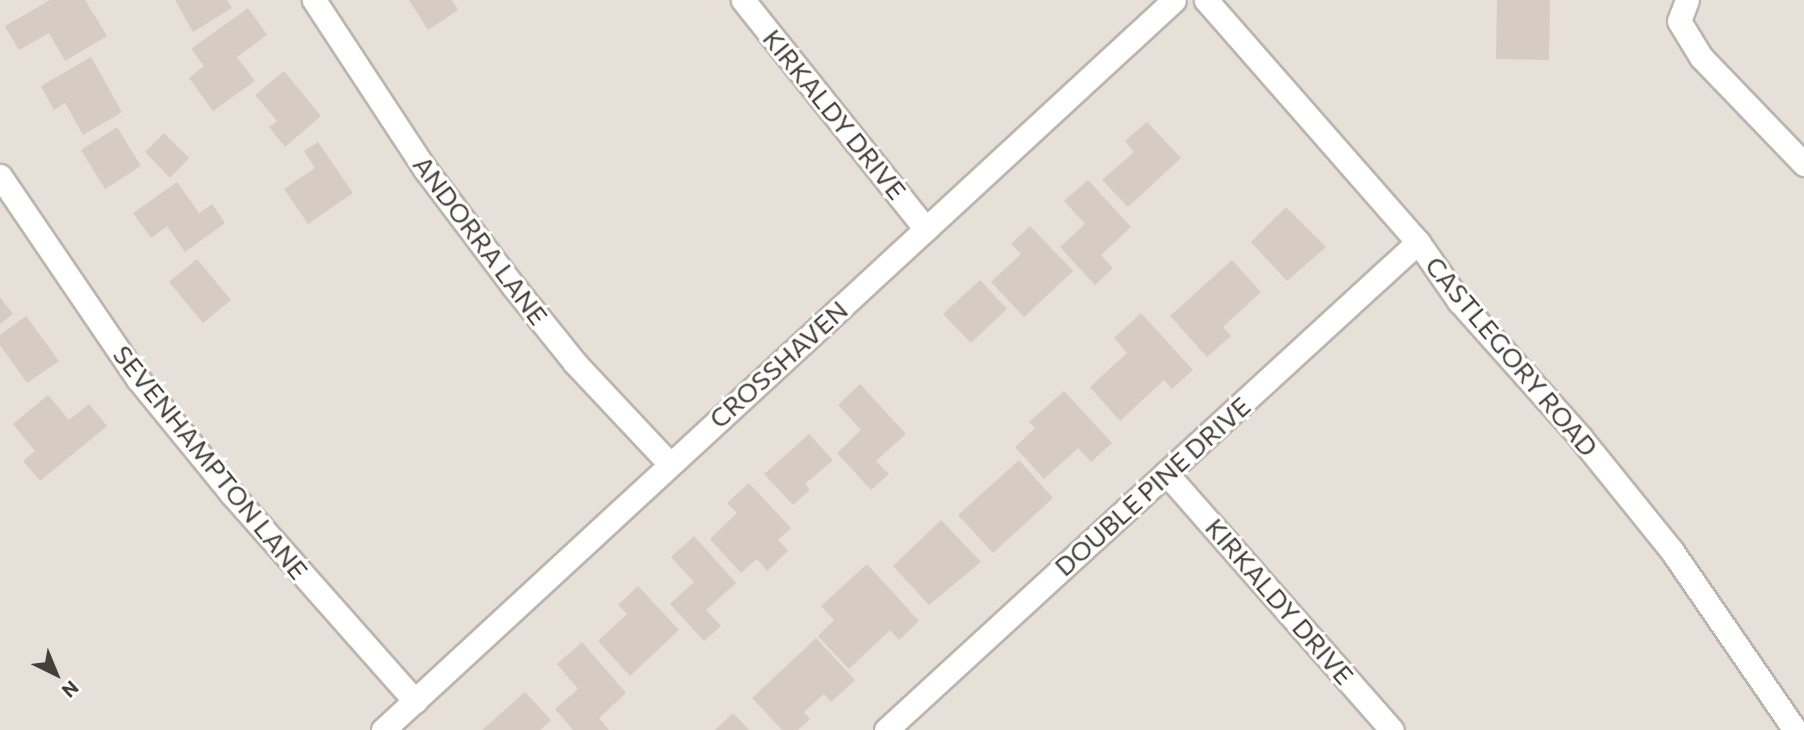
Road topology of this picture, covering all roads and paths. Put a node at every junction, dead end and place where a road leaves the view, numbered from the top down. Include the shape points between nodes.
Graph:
1 (314, 0) edge
2 (743, 0) edge
3 (1174, 0) edge
4 (1206, 0) edge
5 (1683, 10) edge
6 (1804, 164) edge
7 (0, 176) edge
8 (926, 229) junction
9 (1418, 242) junction
10 (669, 463) junction
11 (1166, 473) junction
12 (415, 701) junction
13 (383, 730) edge
14 (886, 730) edge
15 (1392, 730) edge
16 (1795, 730) edge

1 - 10 street, ANDORRA LANE via 425,169 514,287 575,363
2 - 8 street, KIRKALDY DRIVE
3 - 8 street, CROSSHAVEN
4 - 9 street, CASTLEGORY ROAD
5 - 6 street via 1701,57
7 - 12 street, SEVENHAMPTON LANE via 138,379 231,493
8 - 10 street, CROSSHAVEN
9 - 11 street, DOUBLE PINE DRIVE
9 - 16 street, CASTLEGORY ROAD via 1459,301 1580,437 1672,551
10 - 12 street, CROSSHAVEN
11 - 14 street, DOUBLE PINE DRIVE
11 - 15 street, KIRKALDY DRIVE
12 - 13 street, CROSSHAVEN

